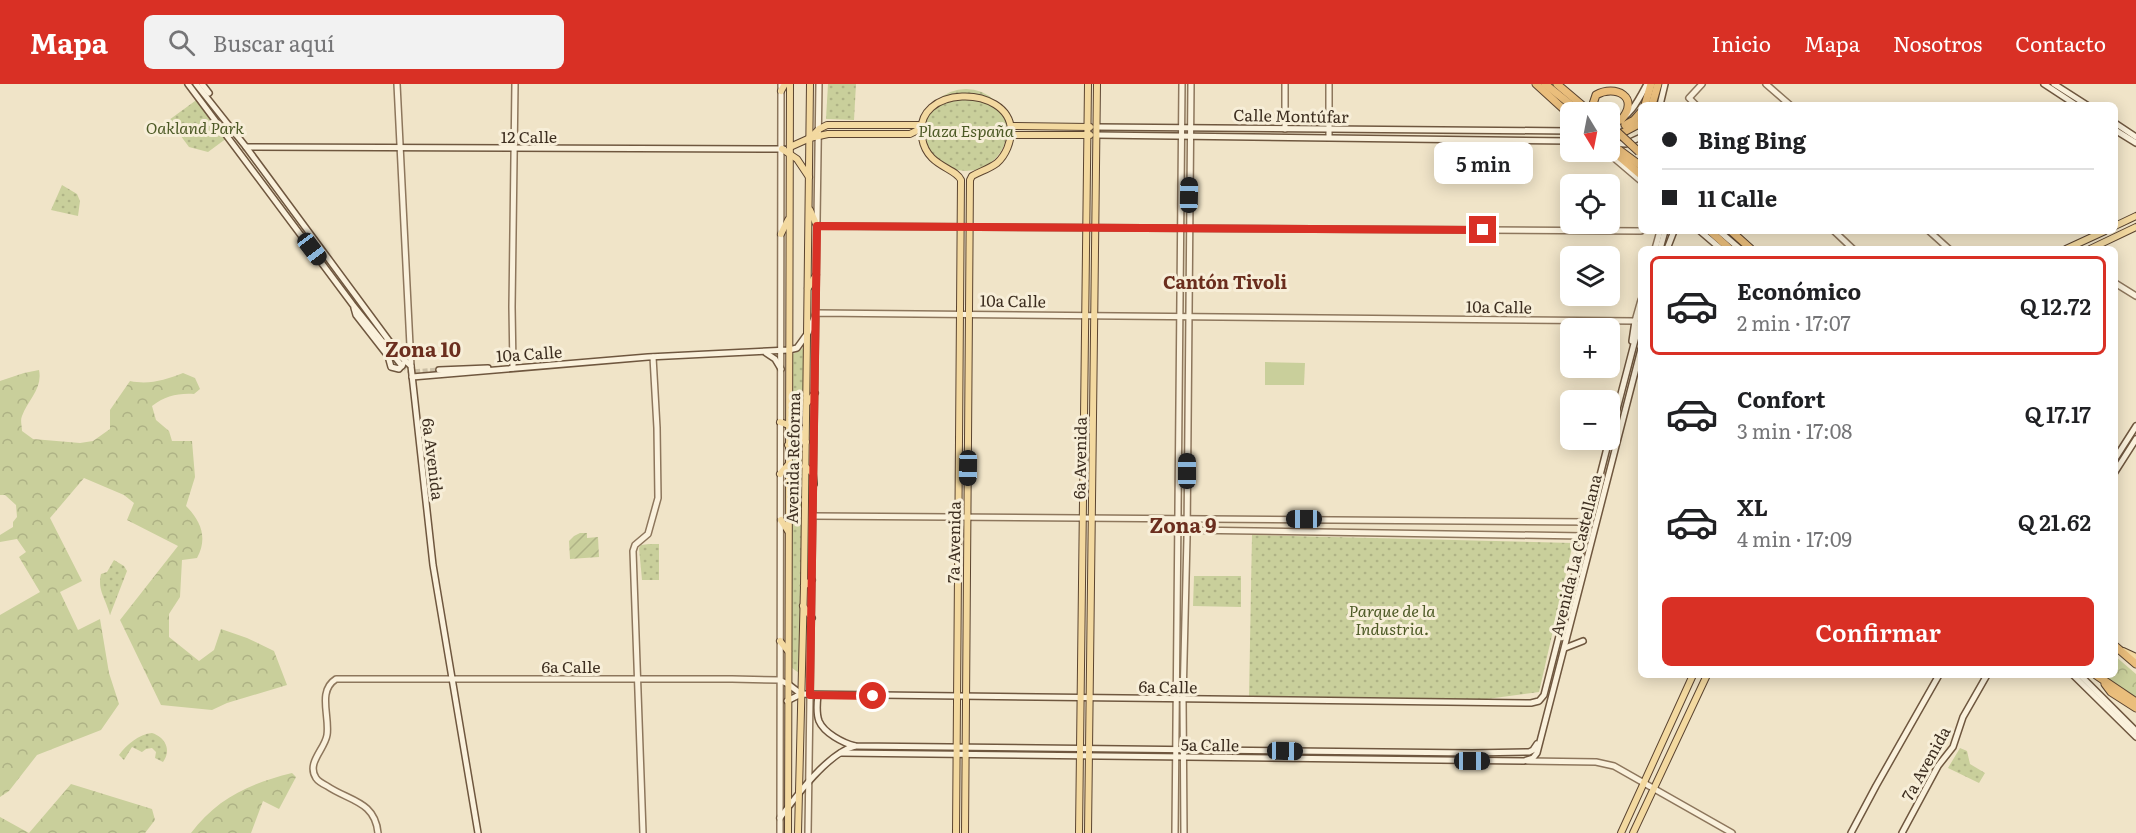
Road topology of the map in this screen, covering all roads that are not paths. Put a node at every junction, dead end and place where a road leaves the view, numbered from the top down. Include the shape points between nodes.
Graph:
1 (188, 84) edge
2 (196, 84) edge
3 (202, 84) edge
4 (397, 84) edge
5 (515, 84) edge
6 (790, 84) edge
7 (810, 84) edge
8 (819, 84) edge
9 (1088, 84) edge
10 (1097, 84) edge
11 (1182, 84) edge
12 (1191, 84) edge
13 (1285, 84) edge
14 (1329, 84) edge
15 (1536, 84) edge
16 (1545, 84) edge
17 (1557, 84) edge
18 (1649, 84) edge
19 (1658, 84) edge
20 (1665, 84) edge
21 (1702, 84) edge
22 (1766, 84) edge
23 (2044, 84) edge
24 (2054, 84) edge
25 (782, 86) edge
26 (941, 93) dead end
27 (996, 96) dead end
28 (1568, 102) edge
29 (1578, 102) edge
30 (1594, 102) edge
31 (1645, 102) edge
32 (1653, 102) edge
33 (1661, 102) edge
34 (1693, 102) edge
35 (1787, 102) edge
36 (2071, 102) edge
37 (2082, 102) edge
38 (213, 103) junction
39 (1560, 105) edge
40 (1638, 115) edge
41 (810, 122) junction
42 (1623, 122) junction
43 (1620, 123) edge
44 (922, 125) junction
45 (1638, 125) edge
46 (2118, 125) edge
47 (1011, 126) junction
48 (1087, 127) junction
49 (1096, 127) junction
50 (1182, 128) junction
51 (1190, 128) junction
52 (1285, 129) junction
53 (1329, 129) junction
54 (1560, 131) edge
55 (819, 132) junction
56 (2118, 132) edge
57 (1622, 133) dead end
58 (1011, 135) junction
59 (1087, 135) junction
60 (1096, 135) junction
61 (1182, 135) junction
62 (1620, 135) edge
63 (1190, 136) junction
64 (1329, 137) junction
65 (2136, 137) edge
66 (810, 138) junction
67 (1637, 140) edge
68 (1560, 141) edge
69 (1620, 144) edge
70 (2136, 144) edge
71 (246, 147) junction
72 (266, 148) junction
73 (400, 149) junction
74 (515, 149) junction
75 (782, 150) junction
76 (1620, 150) edge
77 (1638, 150) edge
78 (790, 151) junction
79 (1620, 159) edge
80 (1620, 161) edge
81 (257, 162) junction
82 (1638, 164) edge
83 (1638, 173) edge
84 (258, 176) junction
85 (809, 177) junction
86 (1638, 178) edge
87 (809, 208) junction
88 (790, 216) junction
89 (2136, 216) edge
90 (2118, 225) edge
91 (817, 226) junction
92 (961, 227) junction
93 (970, 227) junction
94 (2136, 227) edge
95 (1086, 228) junction
96 (1095, 228) junction
97 (1181, 229) junction
98 (1189, 229) junction
99 (1638, 231) edge
100 (781, 234) junction
101 (1704, 234) edge
102 (1713, 234) edge
103 (1722, 234) edge
104 (1734, 234) edge
105 (1837, 234) edge
106 (1932, 234) edge
107 (2098, 234) edge
108 (1718, 246) edge
109 (1727, 246) edge
110 (1736, 246) edge
111 (1748, 246) edge
112 (1850, 246) edge
113 (1946, 246) edge
114 (2072, 246) edge
115 (2096, 246) edge
116 (816, 276) junction
117 (2118, 285) edge
118 (808, 289) junction
119 (2136, 296) edge
120 (354, 305) junction
121 (816, 313) junction
122 (960, 314) junction
123 (970, 314) junction
124 (1085, 315) junction
125 (1094, 315) junction
126 (1180, 316) junction
127 (1188, 316) junction
128 (1638, 319) edge
129 (807, 334) junction
130 (789, 350) junction
131 (781, 351) junction
132 (765, 352) junction
133 (401, 357) junction
134 (653, 357) junction
135 (1638, 361) edge
136 (402, 366) tunnel mouth
137 (411, 366) junction
138 (513, 368) junction
139 (496, 369) junction
140 (781, 369) junction
141 (439, 370) tunnel mouth
142 (412, 377) junction
143 (815, 393) junction
144 (1620, 396) edge
145 (807, 403) junction
146 (1179, 408) junction
147 (1188, 408) junction
148 (1624, 415) junction
149 (1620, 418) edge
150 (780, 422) junction
151 (788, 423) junction
152 (2136, 426) edge
153 (2136, 439) edge
154 (806, 442) junction
155 (788, 445) junction
156 (1606, 450) edge
157 (2118, 454) edge
158 (788, 464) junction
159 (806, 466) junction
160 (2118, 467) edge
161 (780, 474) junction
162 (813, 484) junction
163 (813, 516) junction
164 (958, 516) junction
165 (967, 516) junction
166 (1083, 518) junction
167 (1091, 518) junction
168 (1178, 518) junction
169 (1187, 518) junction
170 (781, 520) junction
171 (1588, 522) junction
172 (1178, 530) junction
173 (1187, 530) junction
174 (788, 531) junction
175 (1584, 536) junction
176 (1589, 550) junction
177 (812, 580) junction
178 (804, 586) junction
179 (804, 606) junction
180 (812, 618) junction
181 (1559, 633) junction
182 (1568, 636) junction
183 (780, 640) junction
184 (1583, 641) dead end
185 (1565, 648) junction
186 (2118, 648) edge
187 (2118, 649) edge
188 (788, 651) junction
189 (2136, 657) edge
190 (2136, 664) edge
191 (452, 678) junction
192 (1693, 678) edge
193 (1706, 678) edge
194 (1937, 678) edge
195 (1985, 678) edge
196 (2076, 678) edge
197 (2083, 678) edge
198 (2099, 678) edge
199 (2100, 678) edge
200 (637, 679) junction
201 (779, 680) junction
202 (788, 684) junction
203 (801, 694) junction
204 (810, 695) junction
205 (818, 695) junction
206 (957, 697) junction
207 (965, 697) junction
208 (1082, 698) junction
209 (1090, 698) junction
210 (1180, 699) junction
211 (788, 701) junction
212 (2136, 702) edge
213 (1535, 703) joint
214 (2136, 708) edge
215 (2136, 731) edge
216 (1541, 735) junction
217 (2136, 737) edge
218 (855, 746) junction
219 (957, 747) junction
220 (966, 747) junction
221 (1080, 748) junction
222 (1089, 748) junction
223 (1176, 750) junction
224 (1184, 750) junction
225 (841, 753) junction
226 (957, 755) junction
227 (966, 755) junction
228 (1080, 756) junction
229 (1089, 756) junction
230 (1176, 757) junction
231 (1184, 757) junction
232 (1524, 761) junction
233 (808, 781) junction
234 (1644, 783) junction
235 (1653, 788) junction
236 (798, 794) junction
237 (788, 807) junction
238 (780, 818) junction
239 (378, 833) edge
240 (478, 833) edge
241 (644, 833) edge
242 (780, 833) edge
243 (788, 833) edge
244 (798, 833) edge
245 (808, 833) edge
246 (956, 833) edge
247 (965, 833) edge
248 (1079, 833) edge
249 (1088, 833) edge
250 (1175, 833) edge
251 (1184, 833) edge
252 (1621, 833) edge
253 (1633, 833) edge
254 (1732, 833) edge
255 (1851, 833) edge
256 (1902, 833) edge

1 - 84 street
2 - 38 street
3 - 38 street
4 - 73 street, 6a Avenida
5 - 74 street
6 - 78 main road, Avenida Reforma
7 - 41 main road, Avenida Reforma
8 - 55 street
9 - 48 main road, 6a Avenida
10 - 49 main road, 6a Avenida
11 - 50 street
12 - 51 street
13 - 52 street
14 - 53 street
15 - 39 highway
16 - 28 highway
17 - 29 highway
18 - 31 highway
18 - 42 street
19 - 32 highway
20 - 33 street
21 - 34 street via 1689,98
22 - 35 street
23 - 36 street
24 - 37 street
25 - 75 street
26 - 44 main road via 926,110
27 - 47 main road via 1004,105
30 - 42 highway via 1596,94 1605,89 1624,93 1629,102
38 - 71 street
40 - 42 highway
41 - 55 main road
41 - 66 main road, Avenida Reforma
42 - 43 street
44 - 55 main road via 826,125
44 - 92 main road, 7a Avenida via 922,138 930,156 961,180
45 - 57 highway
46 - 65 street
47 - 48 main road, Calle Montúfar
47 - 58 main road
48 - 49 main road, Calle Montúfar
48 - 59 main road, 6a Avenida
49 - 50 street, Calle Montúfar
49 - 60 main road, 6a Avenida
50 - 51 street, Calle Montúfar
50 - 61 street
51 - 52 street, Calle Montúfar
51 - 63 street
52 - 53 street, Calle Montúfar
53 - 54 street, Calle Montúfar
53 - 64 street
55 - 66 main road
55 - 91 street
56 - 70 street
58 - 59 main road, Calle Montúfar
58 - 93 main road, 7a Avenida via 998,162 970,180
59 - 60 main road, Calle Montúfar
59 - 95 main road, 6a Avenida
60 - 61 street, Calle Montúfar
60 - 96 main road, 6a Avenida
61 - 63 street, Calle Montúfar
61 - 97 street
62 - 77 highway, bridge
63 - 64 street, Calle Montúfar
63 - 98 street
64 - 68 street, Calle Montúfar
66 - 78 main road
66 - 85 main road, Avenida Reforma
67 - 69 street
71 - 72 street, 12 Calle
71 - 81 street
72 - 73 street, 12 Calle
72 - 81 street via 257,153
73 - 74 street, 12 Calle
73 - 137 street, 6a Avenida
74 - 75 street, 12 Calle
74 - 138 street
75 - 78 main road
75 - 100 street
76 - 82 highway
78 - 85 main road
78 - 88 main road, Avenida Reforma
79 - 83 highway
80 - 86 street
81 - 84 street
81 - 133 street
84 - 120 street
85 - 87 main road, Avenida Reforma
87 - 91 main road
87 - 118 main road, Avenida Reforma
88 - 100 main road
88 - 130 main road, Avenida Reforma
89 - 90 main road
91 - 92 street
91 - 116 street
92 - 93 street
92 - 122 main road, 7a Avenida
93 - 95 street
93 - 123 main road, 7a Avenida
94 - 115 main road
95 - 96 street
95 - 124 main road, 6a Avenida
96 - 97 street
96 - 125 main road, 6a Avenida
97 - 98 street
97 - 126 street
98 - 99 street
98 - 127 street
100 - 131 street
101 - 108 street
102 - 109 highway
103 - 110 street
104 - 111 highway
105 - 112 street
106 - 113 street
107 - 114 main road
116 - 118 main road
116 - 121 street
117 - 119 street
118 - 129 main road, Avenida Reforma
120 - 133 street via 356,315 388,356 392,368 402,368
120 - 136 street
121 - 122 street, 10a Calle
121 - 129 street
121 - 143 street
122 - 123 street, 10a Calle
122 - 164 main road, 7a Avenida
123 - 124 street, 10a Calle
123 - 165 main road, 7a Avenida
124 - 125 street, 10a Calle
124 - 166 main road, 6a Avenida
125 - 126 street, 10a Calle
125 - 167 main road, 6a Avenida
126 - 127 street, 10a Calle
126 - 146 street
127 - 128 street, 10a Calle
127 - 147 street
128 - 144 street, Avenida La Castellana
129 - 130 street via 797,348
129 - 145 main road, Avenida Reforma
130 - 131 street, 10a Calle
130 - 151 main road, Avenida Reforma
131 - 132 street, 10a Calle
131 - 140 street
132 - 134 street, 10a Calle
132 - 140 street
133 - 137 street
134 - 138 street, 10a Calle
134 - 200 street via 658,498 648,534 633,551
135 - 148 street, Avenida La Castellana
137 - 142 street, 6a Avenida
138 - 139 street, 10a Calle
139 - 141 street
139 - 142 street, 10a Calle
140 - 150 street
142 - 191 street, 6a Avenida via 433,565
143 - 145 main road
143 - 162 street
145 - 154 main road, Avenida Reforma
146 - 147 street
146 - 168 street
147 - 169 street
148 - 149 street
148 - 176 street, Avenida La Castellana
150 - 151 main road
150 - 161 street
151 - 154 main road via 800,430
151 - 155 main road, Avenida Reforma
152 - 157 street
153 - 160 street
154 - 155 main road via 797,439
154 - 159 main road, Avenida Reforma
155 - 158 main road, Avenida Reforma
156 - 171 street, Avenida La Castellana
158 - 161 main road
158 - 174 main road, Avenida Reforma
159 - 162 main road via 813,474
159 - 178 main road, Avenida Reforma
161 - 170 street
162 - 163 street
163 - 164 street
163 - 177 street
164 - 165 street
164 - 206 main road, 7a Avenida
165 - 166 street
165 - 207 main road, 7a Avenida
166 - 167 street
166 - 208 main road, 6a Avenida
167 - 168 street
167 - 209 main road, 6a Avenida
168 - 169 street
168 - 172 street
169 - 171 street
169 - 173 street
170 - 174 main road
170 - 183 street
171 - 175 street, Avenida La Castellana
171 - 176 street
172 - 173 street
172 - 210 street
173 - 175 street
173 - 210 street
174 - 188 main road, Avenida Reforma
175 - 176 street
175 - 181 street, Avenida La Castellana
176 - 182 street, Avenida La Castellana
177 - 178 main road
177 - 180 street
178 - 179 main road, Avenida Reforma
179 - 180 main road
179 - 203 main road, Avenida Reforma
180 - 204 street
181 - 182 street via 1564,638
181 - 213 street, Avenida La Castellana via 1545,695
182 - 185 street, Avenida La Castellana
183 - 188 main road
183 - 201 street
184 - 185 street
185 - 216 street, Avenida La Castellana
186 - 189 main road
187 - 190 highway
188 - 202 main road, Avenida Reforma
191 - 200 street, 6a Calle
191 - 239 street, 6a Calle via 336,679 328,686 326,740 314,762 314,773 326,786 369,809
191 - 240 street, 6a Avenida
192 - 234 main road
193 - 235 main road
194 - 255 street
195 - 256 street, 7a Avenida via 1963,717 1953,747 1938,766
196 - 217 street
197 - 215 street
198 - 214 highway via 2111,692
199 - 212 highway
200 - 201 street, 6a Calle
200 - 241 street
201 - 202 street, 6a Calle
201 - 238 street
202 - 203 street, 6a Calle
202 - 211 main road, Avenida Reforma
203 - 204 street, 6a Calle
203 - 211 street
203 - 236 main road, Avenida Reforma
204 - 205 street, 6a Calle
204 - 233 street
205 - 206 street, 6a Calle
205 - 218 street via 820,723
206 - 207 street, 6a Calle
206 - 219 main road, 7a Avenida
207 - 208 street, 6a Calle
207 - 220 main road, 7a Avenida
208 - 209 street, 6a Calle
208 - 221 main road, 6a Avenida
209 - 210 street, 6a Calle
209 - 222 main road, 6a Avenida
210 - 213 street, 6a Calle
210 - 223 street
210 - 224 street
211 - 237 main road, Avenida Reforma
216 - 224 street, 5a Calle via 1529,752
216 - 232 street, Avenida La Castellana via 1536,755
218 - 219 street, 5a Calle
218 - 225 street, 5a Calle
219 - 220 street, 5a Calle
219 - 226 main road, 7a Avenida
220 - 221 street, 5a Calle
220 - 227 main road, 7a Avenida
221 - 222 street, 5a Calle
221 - 228 main road, 6a Avenida
222 - 223 street, 5a Calle
222 - 229 main road, 6a Avenida
223 - 224 street, 5a Calle
223 - 230 street
224 - 231 street
225 - 226 street, 5a Calle
225 - 233 street, 5a Calle
226 - 227 street, 5a Calle
226 - 246 main road, 7a Avenida
227 - 228 street, 5a Calle
227 - 247 main road, 7a Avenida
228 - 229 street, 5a Calle
228 - 248 main road, 6a Avenida
229 - 230 street, 5a Calle
229 - 249 main road, 6a Avenida
230 - 231 street, 5a Calle
230 - 250 street
231 - 232 street, 5a Calle
231 - 251 street
232 - 234 street, 5a Calle via 1596,762 1614,766
233 - 236 street, 5a Calle
233 - 245 street
234 - 235 street
234 - 252 main road
235 - 253 main road
235 - 254 street
236 - 237 street, 5a Calle
236 - 244 main road, Avenida Reforma
237 - 238 street, 5a Calle
237 - 243 main road, Avenida Reforma
238 - 242 street

